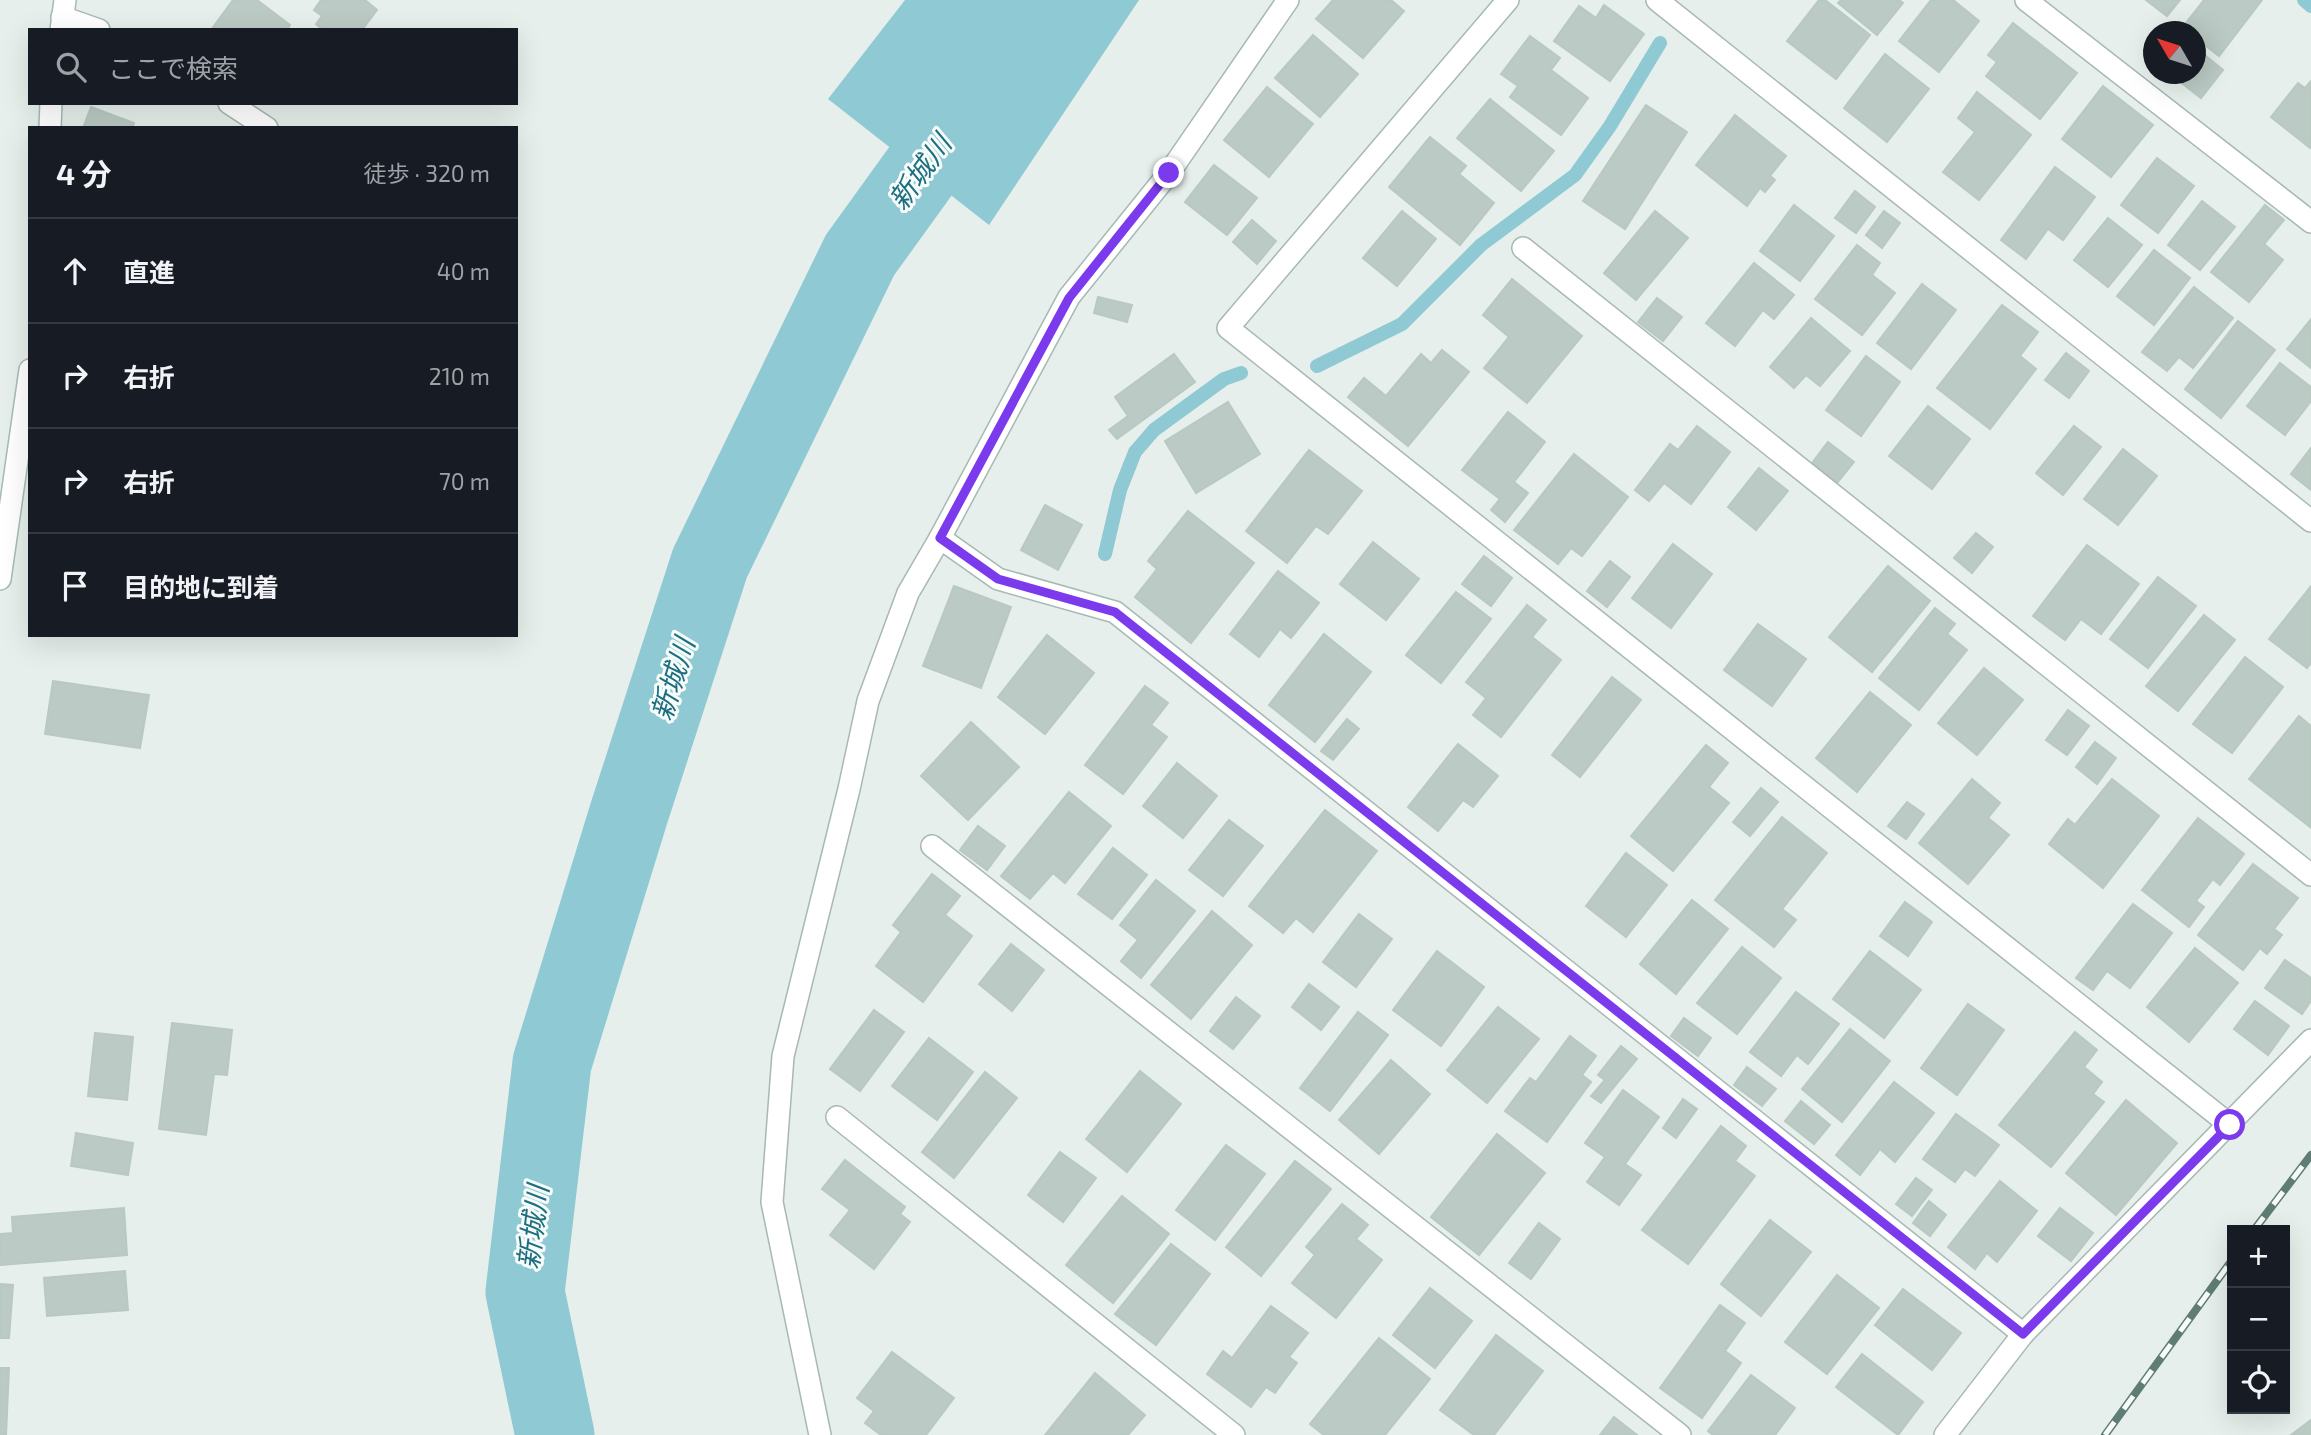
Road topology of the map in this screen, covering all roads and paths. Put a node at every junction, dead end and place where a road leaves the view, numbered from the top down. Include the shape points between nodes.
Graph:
1 (1288, 0) edge
2 (1508, 0) edge
3 (1657, 0) edge
4 (2026, 0) edge
5 (63, 16) edge
6 (94, 28) edge
7 (51, 105) edge
8 (232, 105) edge
9 (50, 126) edge
10 (264, 126) edge
11 (2311, 222) edge
12 (1524, 248) dead end
13 (28, 384) edge
14 (2311, 522) edge
15 (940, 538) junction
16 (0, 579) edge
17 (932, 846) dead end
18 (2311, 875) edge
19 (2311, 1040) edge
20 (837, 1117) dead end
21 (2230, 1125) junction
22 (2023, 1334) junction
23 (820, 1435) edge
24 (1234, 1435) edge
25 (1680, 1435) edge
26 (1944, 1435) edge

1 - 15 street via 1169,173 1069,298
2 - 21 street via 1228,328
3 - 14 street
4 - 11 street
5 - 6 street
7 - 9 street
8 - 10 street
12 - 18 street
13 - 16 street
15 - 22 street via 998,579 1115,612
15 - 23 street via 908,593 868,701 783,1056 772,1202
17 - 25 street
19 - 21 street
20 - 24 street
21 - 22 street
22 - 26 street

